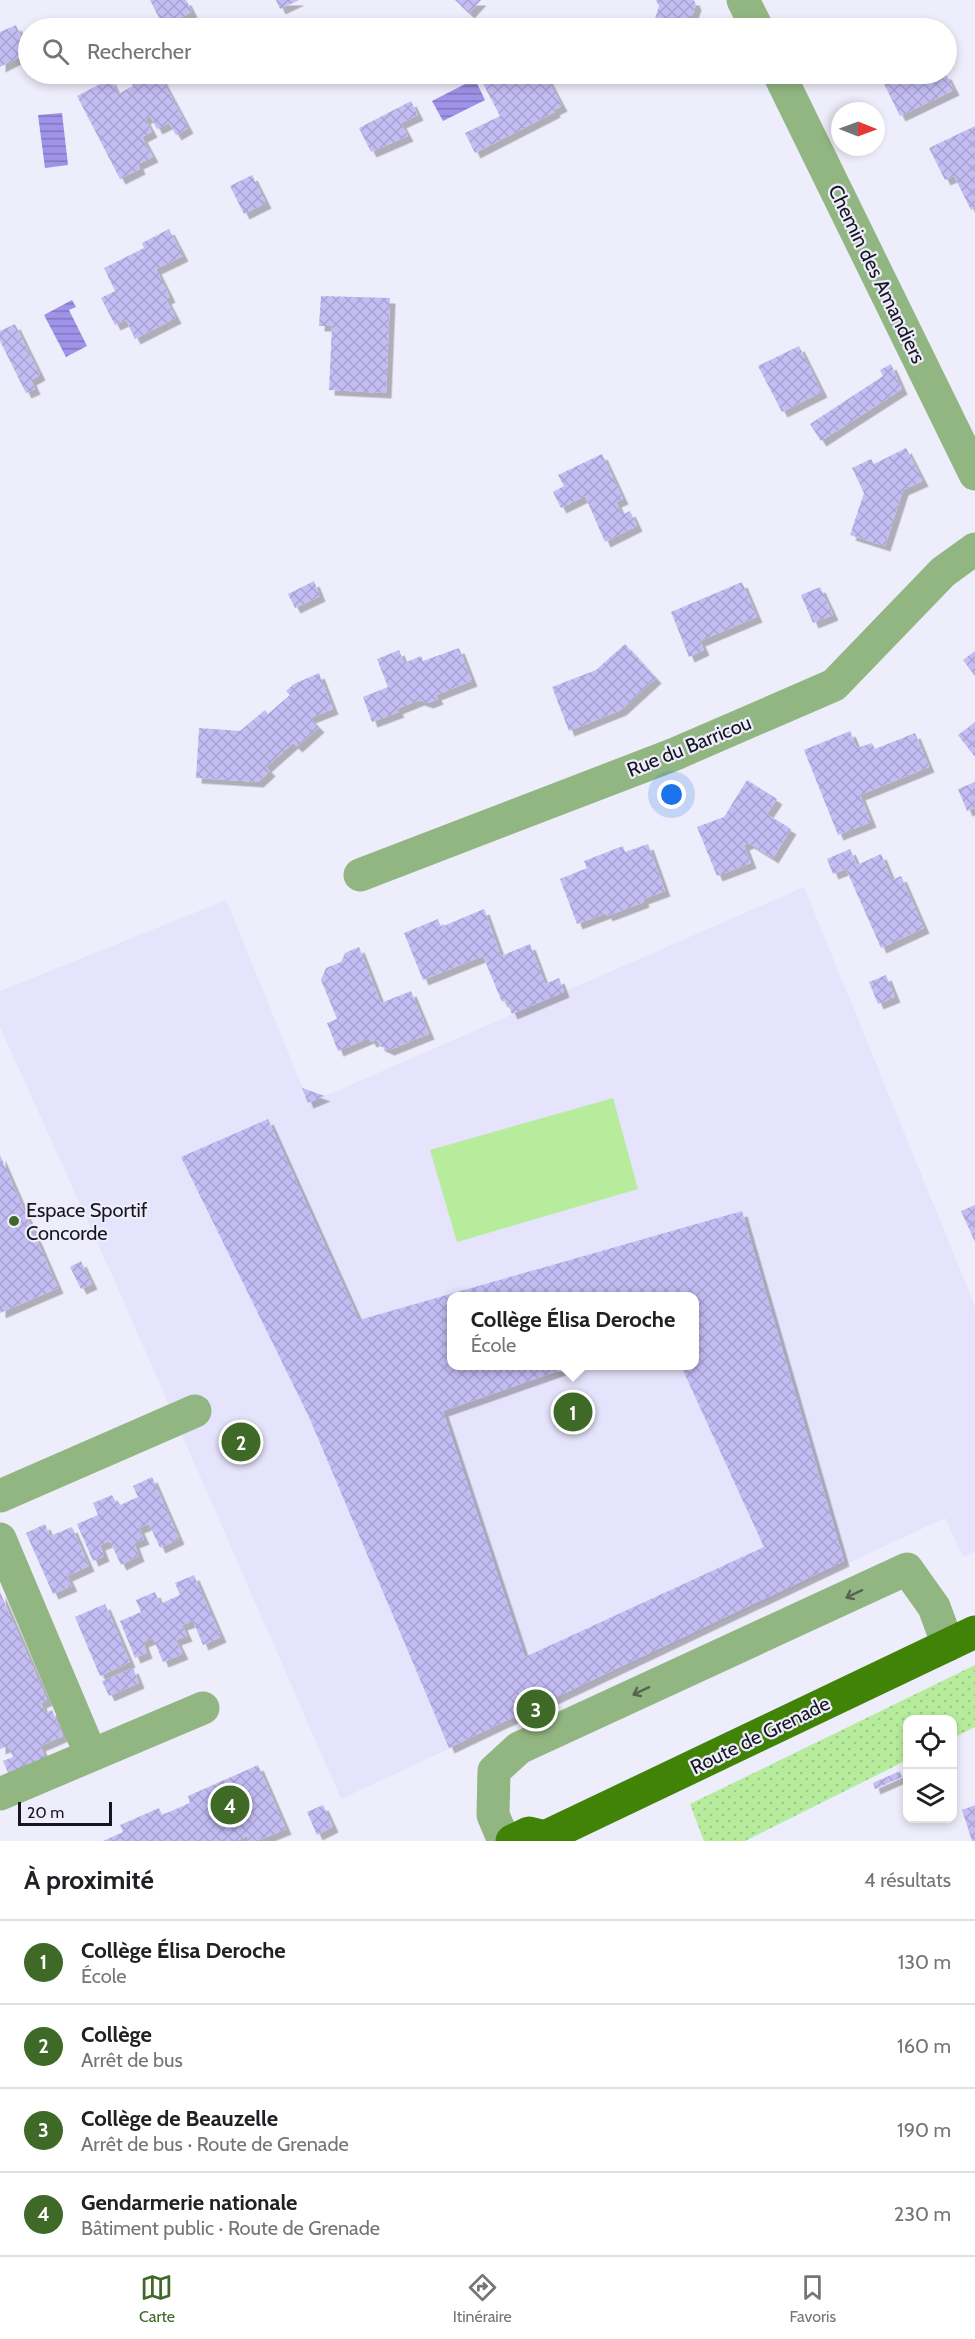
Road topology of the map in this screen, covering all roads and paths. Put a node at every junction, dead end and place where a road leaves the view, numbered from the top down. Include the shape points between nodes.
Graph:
1 (743, 0) edge
2 (752, 18) edge
3 (784, 84) edge
4 (975, 474) edge
5 (975, 549) edge
6 (360, 875) dead end
7 (195, 1411) dead end
8 (0, 1496) edge
9 (0, 1539) edge
10 (962, 1638) edge
11 (203, 1708) dead end
12 (91, 1755) junction
13 (0, 1794) edge
14 (544, 1839) edge
15 (504, 1841) edge
16 (512, 1841) edge

1 - 2 street
3 - 4 street, Chemin des Amandiers
5 - 6 street, Rue du Barricou via 943,572 834,685 675,754
7 - 8 street
9 - 12 street
10 - 14 main road, Route de Grenade
10 -> 15 street via 907,1569 519,1748 494,1771 493,1815
11 - 12 street
12 - 13 street
14 - 16 main road, Route de Grenade via 529,1833

